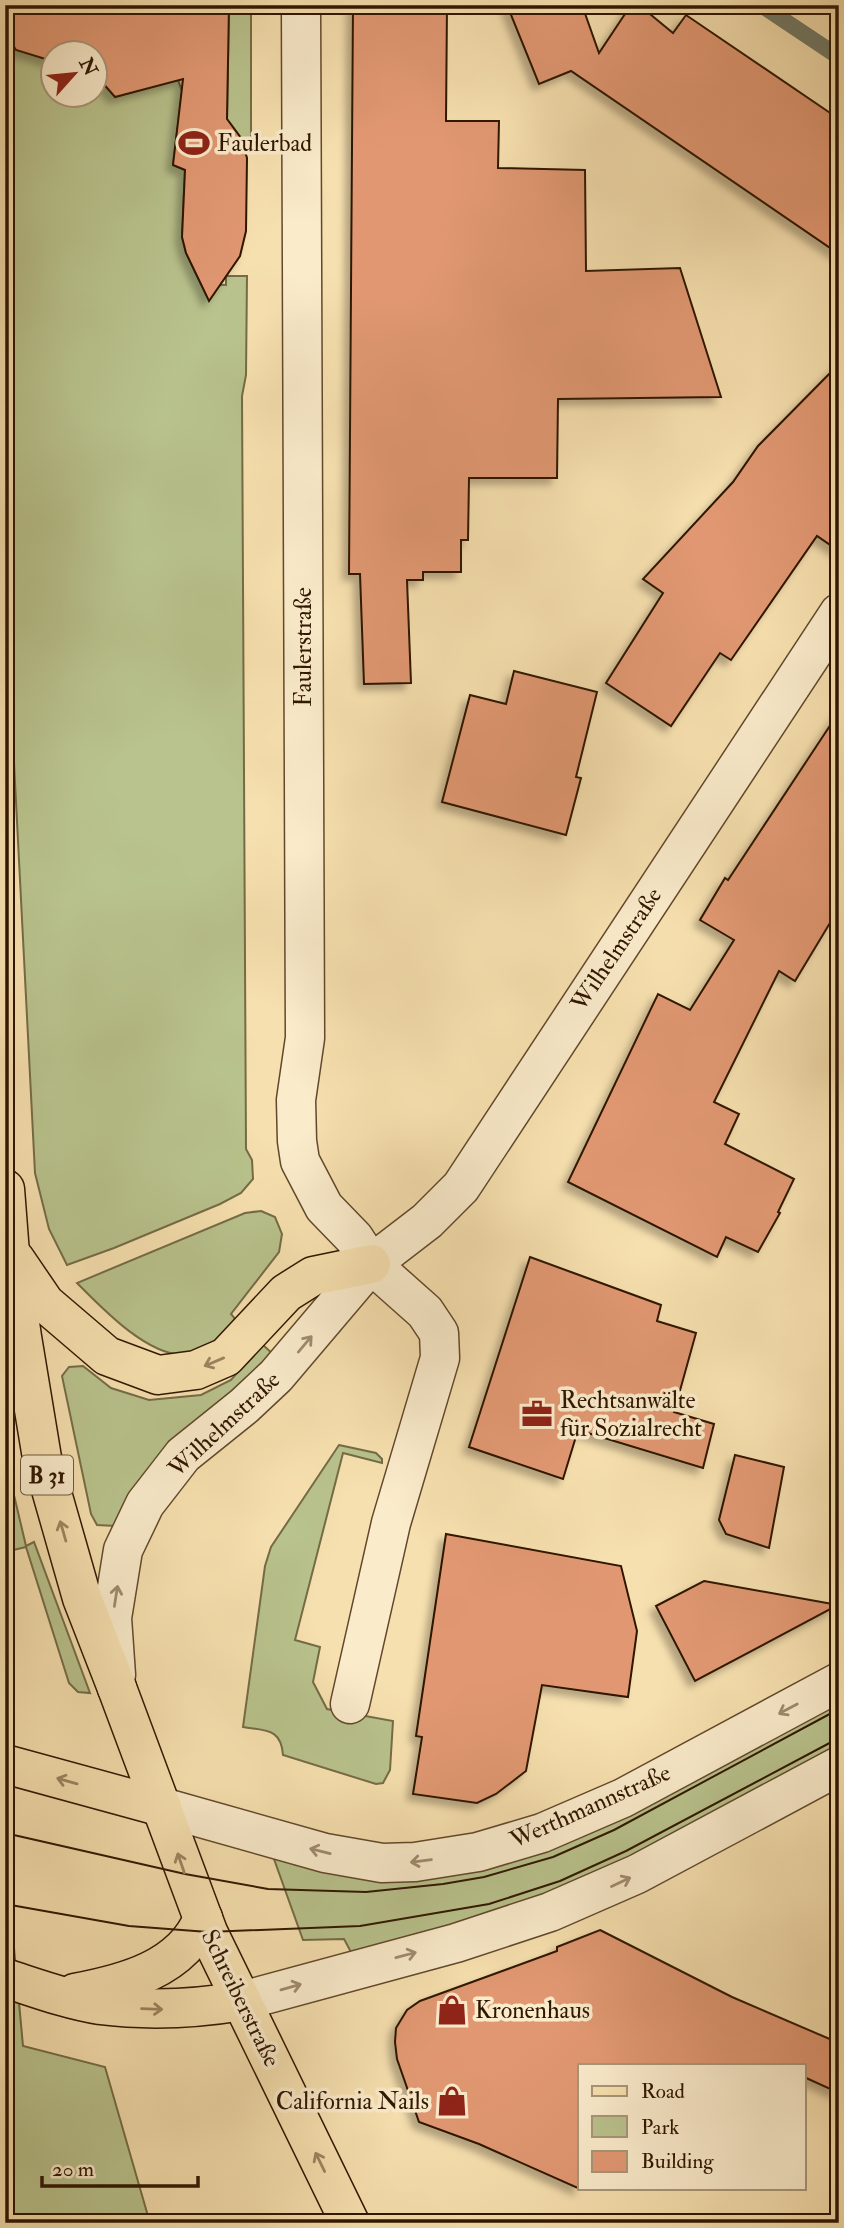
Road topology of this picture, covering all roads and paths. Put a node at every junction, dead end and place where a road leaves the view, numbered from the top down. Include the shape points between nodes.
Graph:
1 (302, 5) edge
2 (837, 621) edge
3 (5, 1189) edge
4 (10, 1254) junction
5 (371, 1264) junction
6 (839, 1682) edge
7 (117, 1688) junction
8 (350, 1704) dead end
9 (12, 1766) edge
10 (839, 1766) edge
11 (162, 1807) junction
12 (203, 1918) junction
13 (34, 1987) edge
14 (242, 2001) junction
15 (350, 2223) edge

1 - 5 street, Faulerstraße via 305,1038 296,1100 297,1141 300,1161 324,1207
2 - 5 street, Wilhelmstraße via 468,1176 427,1221
3 - 4 main road, B 31
5 -> 4 main road via 313,1276 286,1293 226,1357 195,1370 158,1375 107,1356 46,1303
7 -> 4 main road, B 31 via 82,1598 42,1458
7 -> 5 street, Wilhelmstraße via 112,1618 122,1550 145,1504 183,1455 276,1376
5 - 8 street via 425,1312 439,1333 440,1359 391,1523
6 -> 11 street, Werthmannstraße via 622,1798 542,1833 478,1852 382,1863 325,1853
7 - 11 main road, B 31
11 -> 9 main road
14 -> 10 street via 456,1943 550,1912 637,1874
12 -> 11 main road, Schreiberstraße / B 31
12 - 13 main road via 186,1947 159,1968 95,1989
12 - 14 main road, Schreiberstraße / B 31
13 -> 14 main road via 98,2004 149,2009
15 -> 14 main road, Schreiberstraße / B 31

